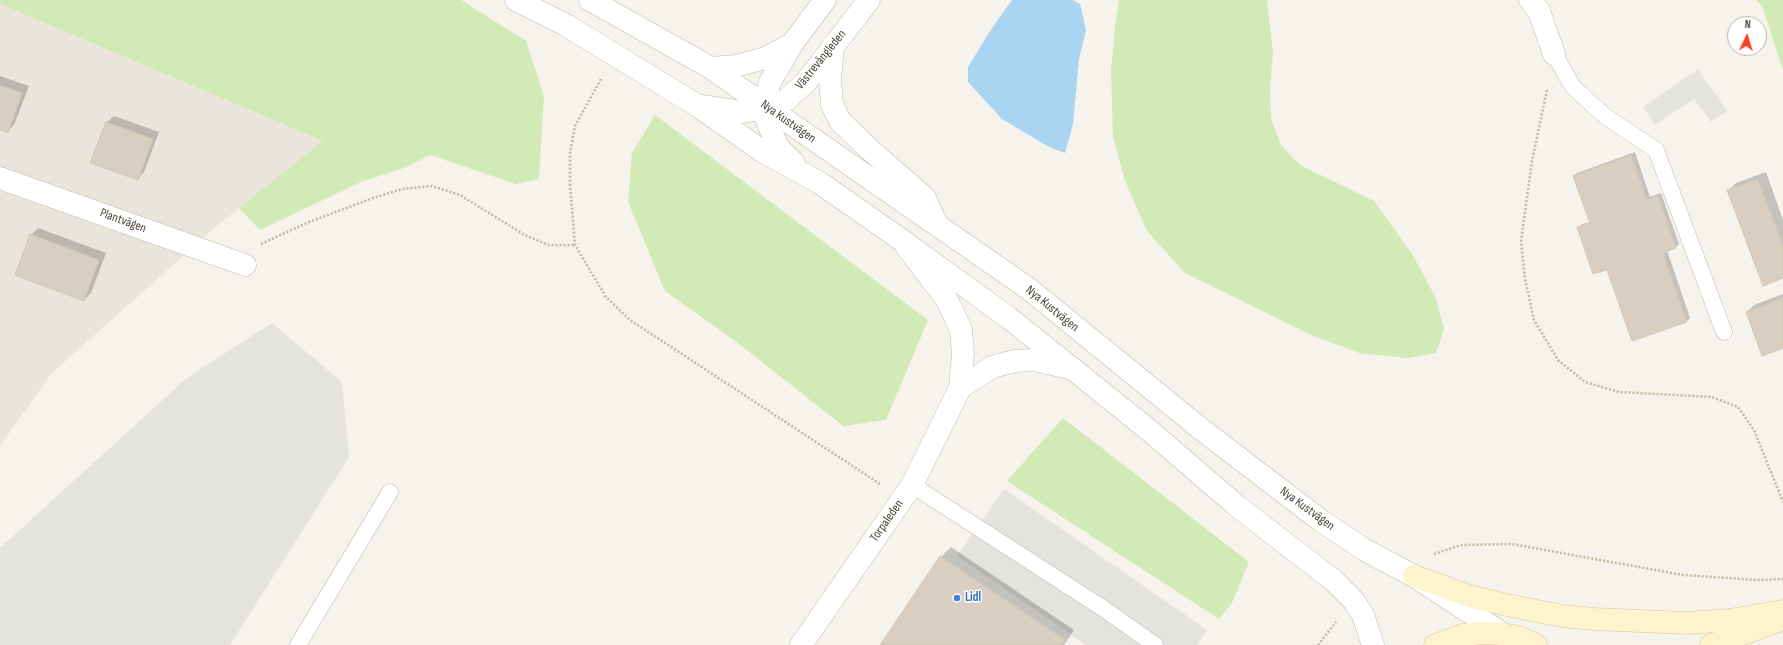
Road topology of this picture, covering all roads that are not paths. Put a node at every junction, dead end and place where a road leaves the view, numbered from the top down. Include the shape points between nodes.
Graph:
1 (516, 0) edge
2 (590, 0) edge
3 (825, 0) edge
4 (869, 0) edge
5 (1530, 0) edge
6 (792, 44) junction
7 (833, 46) junction
8 (1554, 54) joint
9 (711, 68) junction
10 (698, 106) junction
11 (766, 107) junction
12 (0, 178) edge
13 (820, 183) junction
14 (938, 227) junction
15 (900, 239) junction
16 (245, 265) road end
17 (1724, 332) dead end
18 (1073, 369) junction
19 (960, 388) junction
20 (390, 492) dead end
21 (907, 492) junction
22 (1414, 576) junction
23 (1783, 612) edge
24 (1783, 619) edge
25 (1503, 634) junction
26 (298, 645) edge
27 (801, 645) edge
28 (1155, 645) edge
29 (1373, 645) edge
30 (1435, 645) edge
31 (1536, 645) edge
32 (1711, 645) edge

1 - 10 street via 566,25
2 - 9 street, Nya Kustvägen
3 - 6 street
4 - 7 street, Västrevångleden
5 - 8 street via 1539,11
6 - 9 street via 766,58 736,66
6 - 11 street via 770,82
7 - 11 street, Västrevångleden via 806,82 786,100
7 - 14 street via 830,79 832,104 840,121 924,198
8 - 17 lane via 1573,87 1605,116 1656,150
9 - 11 street, Nya Kustvägen
10 - 11 street, Västrevångleden via 742,112
10 - 13 street via 762,151
11 - 13 street via 766,118 777,146
11 - 14 street, Nya Kustvägen
12 - 16 street, Plantvägen
13 - 15 street
14 - 22 street, Nya Kustvägen via 1028,289 1201,429 1320,520 1365,550
15 - 18 street via 1009,318
15 - 19 street, Torpaleden via 947,300 961,330 963,354
18 - 19 street via 1035,360 1015,361 992,367
18 - 29 street via 1237,506 1332,580 1354,601 1363,615
19 - 21 street, Torpaleden
20 - 26 lane
21 - 27 street, Torpaleden
21 - 28 lane via 1104,609
22 - 23 main road via 1470,596 1562,616 1588,619 1686,623
22 - 25 street, Nya Kustvägen
24 - 32 main road
25 - 30 main road via 1464,635
25 - 31 main road

